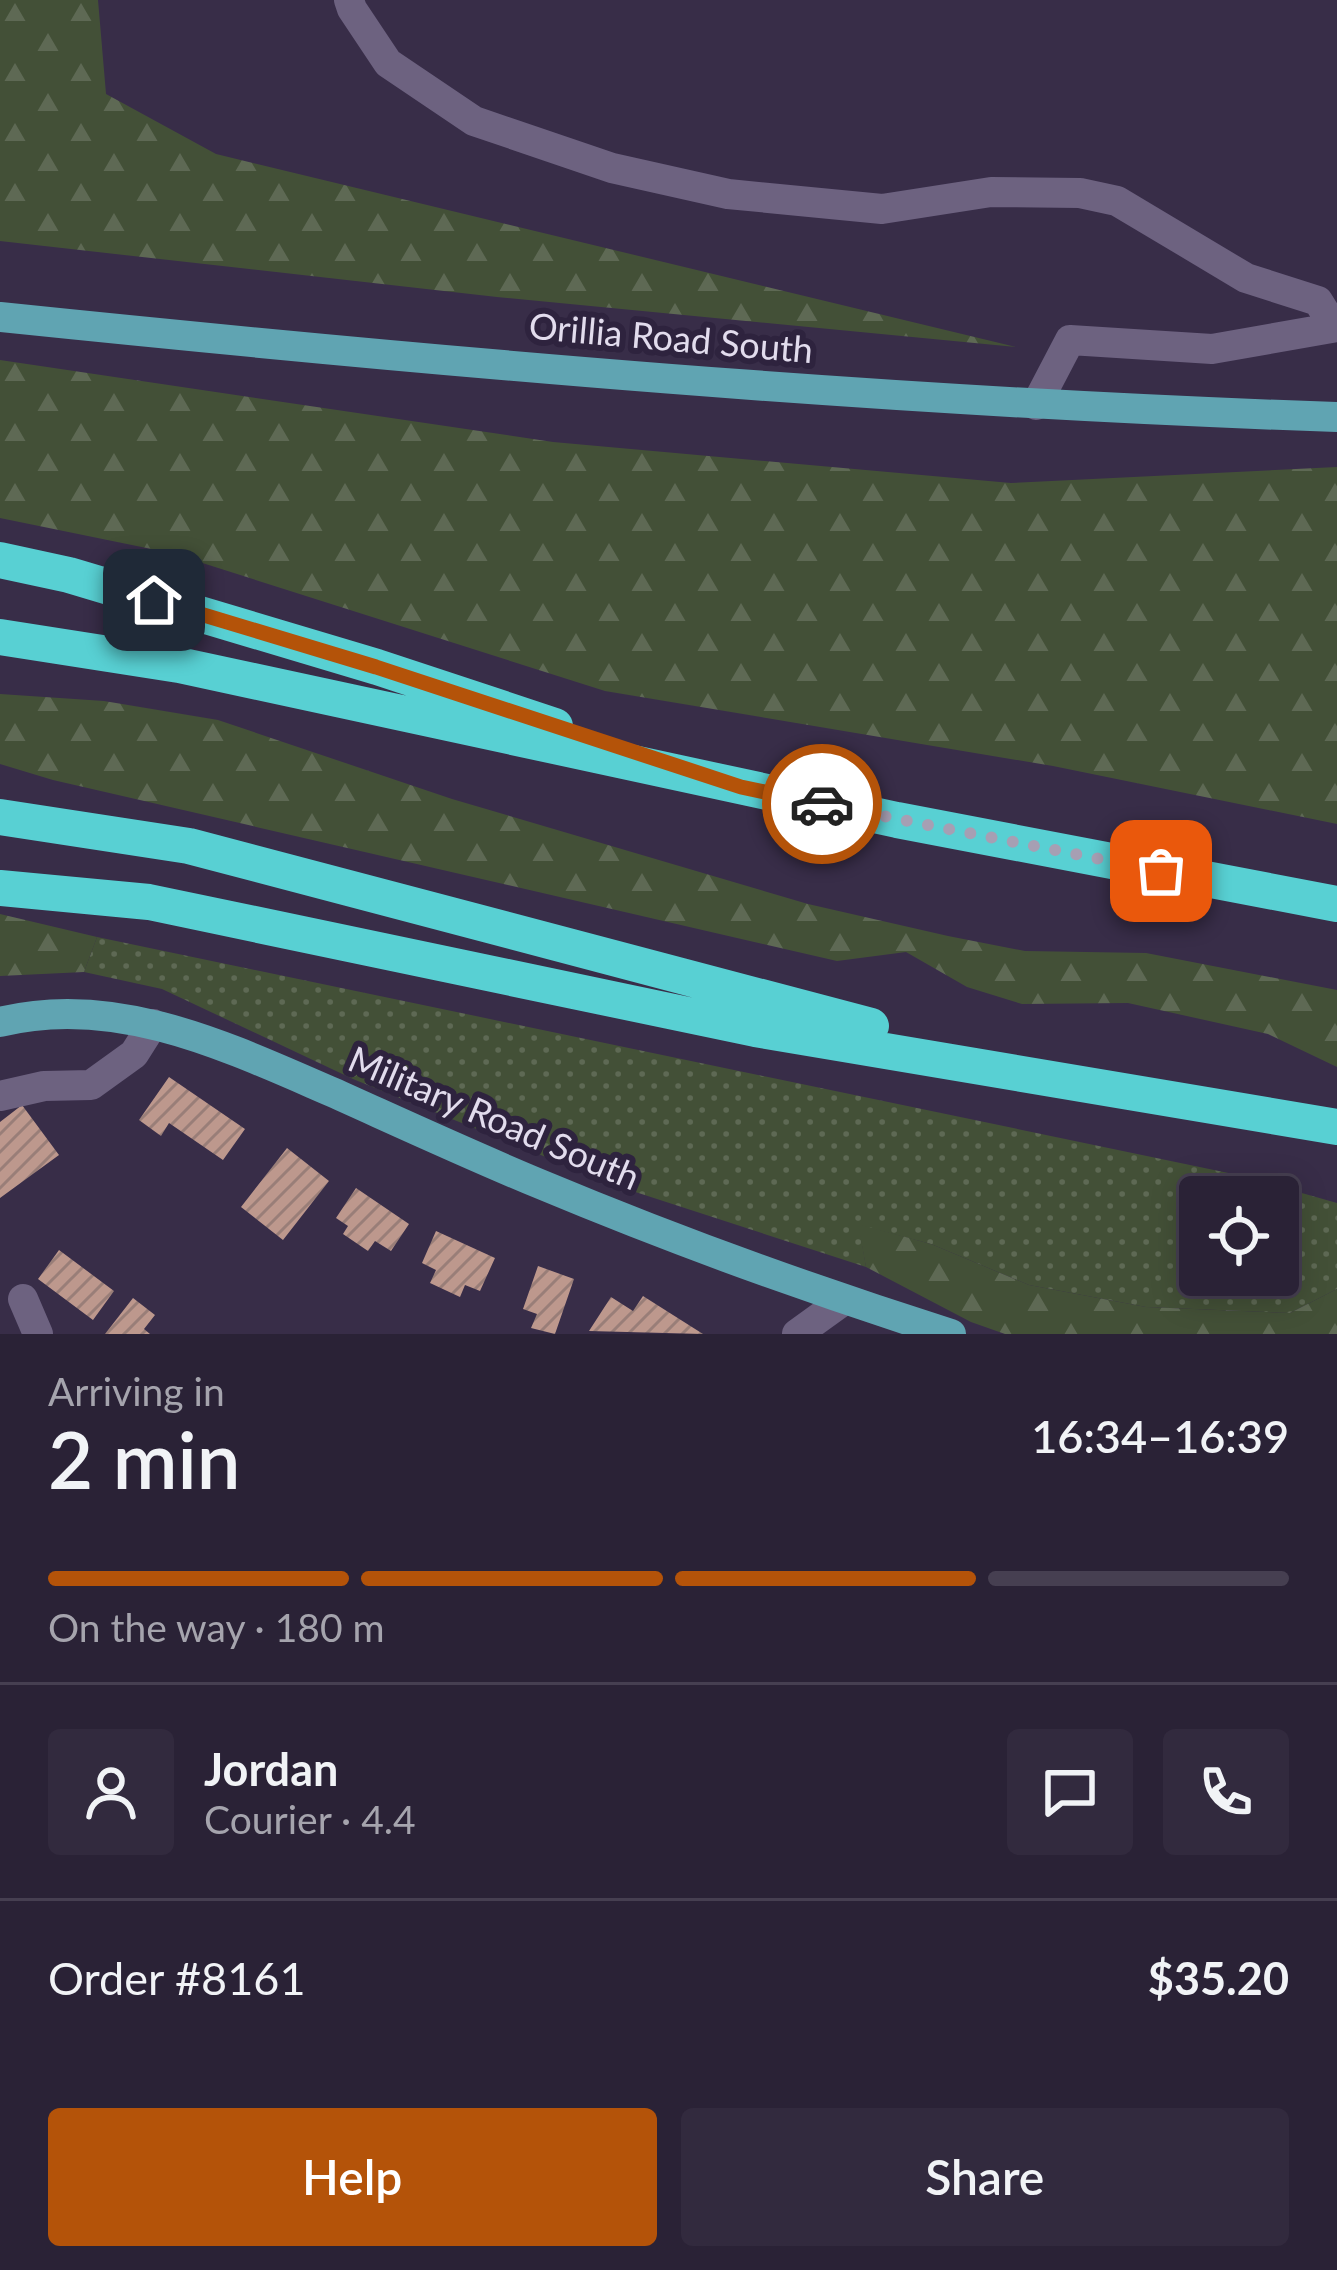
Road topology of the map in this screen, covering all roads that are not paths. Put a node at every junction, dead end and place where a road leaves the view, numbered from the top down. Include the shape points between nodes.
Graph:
1 (350, 0) edge
2 (0, 317) edge
3 (1335, 327) edge
4 (1036, 405) junction
5 (1337, 417) edge
6 (0, 560) edge
7 (0, 637) edge
8 (741, 787) junction
9 (0, 817) edge
10 (0, 888) edge
11 (1337, 904) edge
12 (0, 1022) edge
13 (153, 1024) junction
14 (1089, 1082) junction
15 (0, 1096) edge
16 (1337, 1127) edge
17 (23, 1299) dead end
18 (844, 1300) junction
19 (813, 1330) edge
20 (38, 1334) edge
21 (951, 1334) edge

1 - 3 street via 388,63 474,121 611,168 728,194 882,209 991,192 1117,201 1246,278 1318,301
2 - 4 main road, Orillia Road South
3 - 4 street via 1212,349 1070,340
4 - 5 main road, Orillia Road South
6 - 8 highway via 376,667
7 - 8 highway via 179,665
8 - 11 highway
9 - 14 highway via 189,846
10 - 14 highway via 149,902 755,1029
12 - 13 main road, Military Road South via 101,1015
13 - 15 street via 134,1054 91,1084
13 - 18 main road, Military Road South via 242,1053 543,1185
14 - 16 highway
17 - 20 street
18 - 19 street
18 - 21 main road, Military Road South

